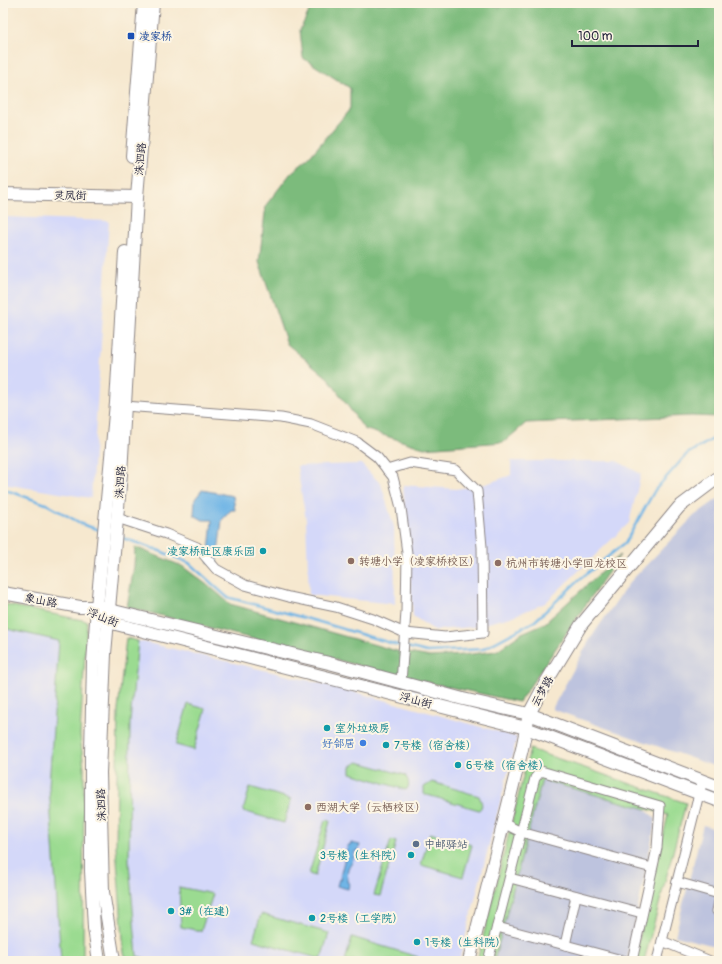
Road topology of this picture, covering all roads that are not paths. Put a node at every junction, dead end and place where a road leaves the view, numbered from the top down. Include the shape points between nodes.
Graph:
1 (144, 3) edge
2 (153, 3) edge
3 (3, 194) edge
4 (133, 197) junction
5 (120, 405) junction
6 (387, 470) junction
7 (719, 478) edge
8 (117, 518) junction
9 (3, 593) edge
10 (80, 607) joint
11 (102, 614) junction
12 (404, 637) junction
13 (401, 683) junction
14 (529, 714) junction
15 (526, 728) junction
16 (703, 781) junction
17 (719, 787) edge
18 (699, 794) junction
19 (719, 801) edge
20 (503, 823) junction
21 (521, 832) junction
22 (652, 868) junction
23 (510, 878) junction
24 (677, 882) junction
25 (719, 894) edge
26 (576, 896) junction
27 (719, 902) edge
28 (719, 912) edge
29 (642, 913) junction
30 (497, 927) junction
31 (662, 941) junction
32 (565, 945) junction
33 (100, 961) edge
34 (114, 961) edge
35 (469, 961) edge
36 (488, 961) edge
37 (626, 961) edge
38 (632, 961) edge
39 (658, 961) edge
40 (710, 961) edge

1 - 4 main road, 洙泗路
2 - 4 main road, 洙泗路
3 - 4 main road, 灵凤街
4 - 5 main road, 洙泗路
5 - 6 street via 281,418 311,424 358,442 378,457
5 - 8 main road, 洙泗路
5 - 11 main road, 洙泗路 via 104,532
6 - 12 street via 392,477 401,508 407,553
6 - 12 street via 410,463 456,470 477,491 482,547 482,633 445,637
7 - 14 main road, 云梦路 via 679,507 580,625
8 - 11 main road, 洙泗路 via 116,538
8 - 12 street via 197,547 216,569 245,585 336,607 373,619
9 - 10 main road, 象山路
10 - 11 main road, 浮山街
11 - 13 main road, 浮山街 via 332,664
11 - 15 main road, 浮山街 via 346,682
11 - 33 main road, 洙泗路 via 93,663 91,871 94,928
11 - 34 main road, 洙泗路 via 105,660 100,773 103,892
12 - 13 street
13 - 14 main road, 浮山街
14 - 15 main road, 云梦路
14 - 16 main road, 浮山街
15 - 18 main road, 浮山街
15 - 20 main road, 云梦路
16 - 17 main road, 浮山街
16 - 18 street
18 - 19 main road, 浮山街
18 - 24 street
20 - 21 street
20 - 35 main road, 云梦路
21 - 22 street
21 - 22 street via 535,778 541,771 660,806 657,848
21 - 23 street
22 - 29 street
23 - 26 street
23 - 30 street
24 - 25 street
24 - 31 street
26 - 29 street
26 - 32 street
27 - 28 street
29 - 38 street
30 - 32 street
30 - 36 street
31 - 39 street
31 - 40 street
32 - 37 street

